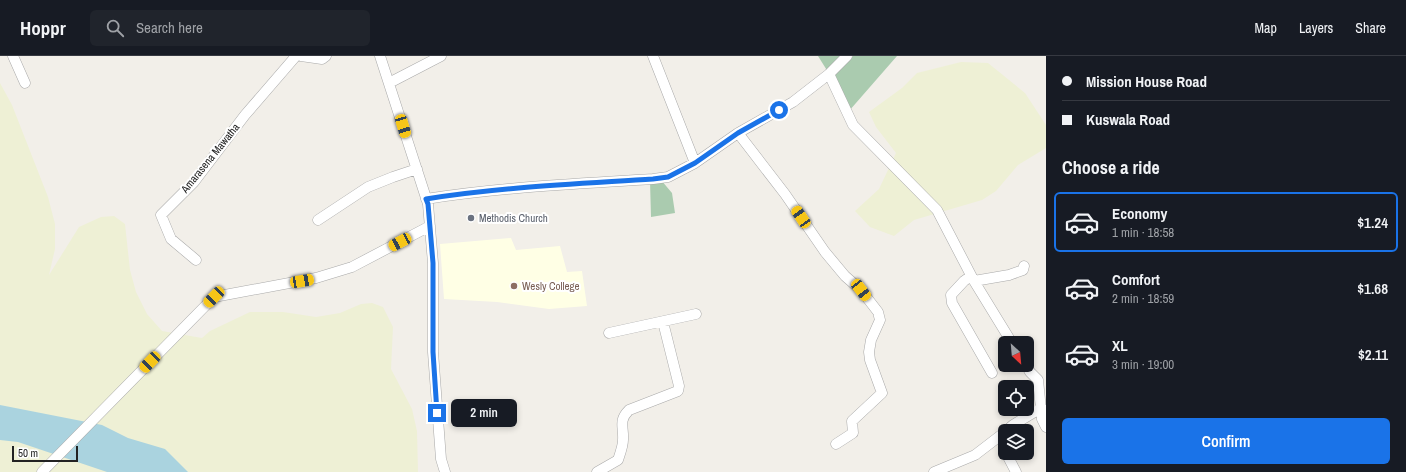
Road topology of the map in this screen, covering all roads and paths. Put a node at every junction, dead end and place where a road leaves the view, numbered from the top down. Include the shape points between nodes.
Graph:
1 (13, 56) edge
2 (296, 56) edge
3 (301, 56) edge
4 (326, 56) edge
5 (380, 56) edge
6 (441, 56) edge
7 (653, 56) edge
8 (847, 56) edge
9 (829, 74) junction
10 (25, 83) dead end
11 (389, 83) junction
12 (738, 133) junction
13 (695, 163) junction
14 (416, 169) junction
15 (426, 199) junction
16 (318, 220) dead end
17 (430, 226) junction
18 (196, 260) dead end
19 (1024, 266) dead end
20 (973, 279) junction
21 (696, 314) dead end
22 (663, 322) junction
23 (609, 333) dead end
24 (1008, 336) edge
25 (1030, 372) edge
26 (992, 373) dead end
27 (1042, 377) edge
28 (1043, 409) edge
29 (1015, 424) edge
30 (1046, 427) edge
31 (998, 438) edge
32 (836, 444) dead end
33 (1010, 460) edge
34 (42, 472) edge
35 (445, 472) edge
36 (597, 472) edge
37 (934, 472) edge
38 (1016, 472) edge

1 - 10 street
2 - 18 street, Amarasena Mawatha via 245,114 194,182 161,215 171,239
3 - 4 street via 322,59
5 - 11 street
6 - 11 street
7 - 13 street
8 - 9 street
9 - 12 street via 793,102
9 - 20 street via 853,125 937,210
11 - 14 street
12 - 13 street
12 - 32 street via 825,252 878,312 880,320 871,340 870,360 882,393 852,421 853,433
13 - 15 street via 668,177 529,187
14 - 15 street
14 - 16 street via 368,187
15 - 17 street
17 - 34 street via 352,267 316,278 214,297
17 - 35 street via 433,263 433,352 441,459
19 - 20 street via 1023,270 1009,275
20 - 24 street
20 - 26 street via 964,282 951,295 952,303
21 - 22 street
22 - 23 street
22 - 36 street via 679,386 678,391 629,410 623,416 624,442 618,460
25 - 27 street
27 - 28 street
28 - 29 street
28 - 30 street via 1042,419
31 - 37 street via 975,455
33 - 38 street

